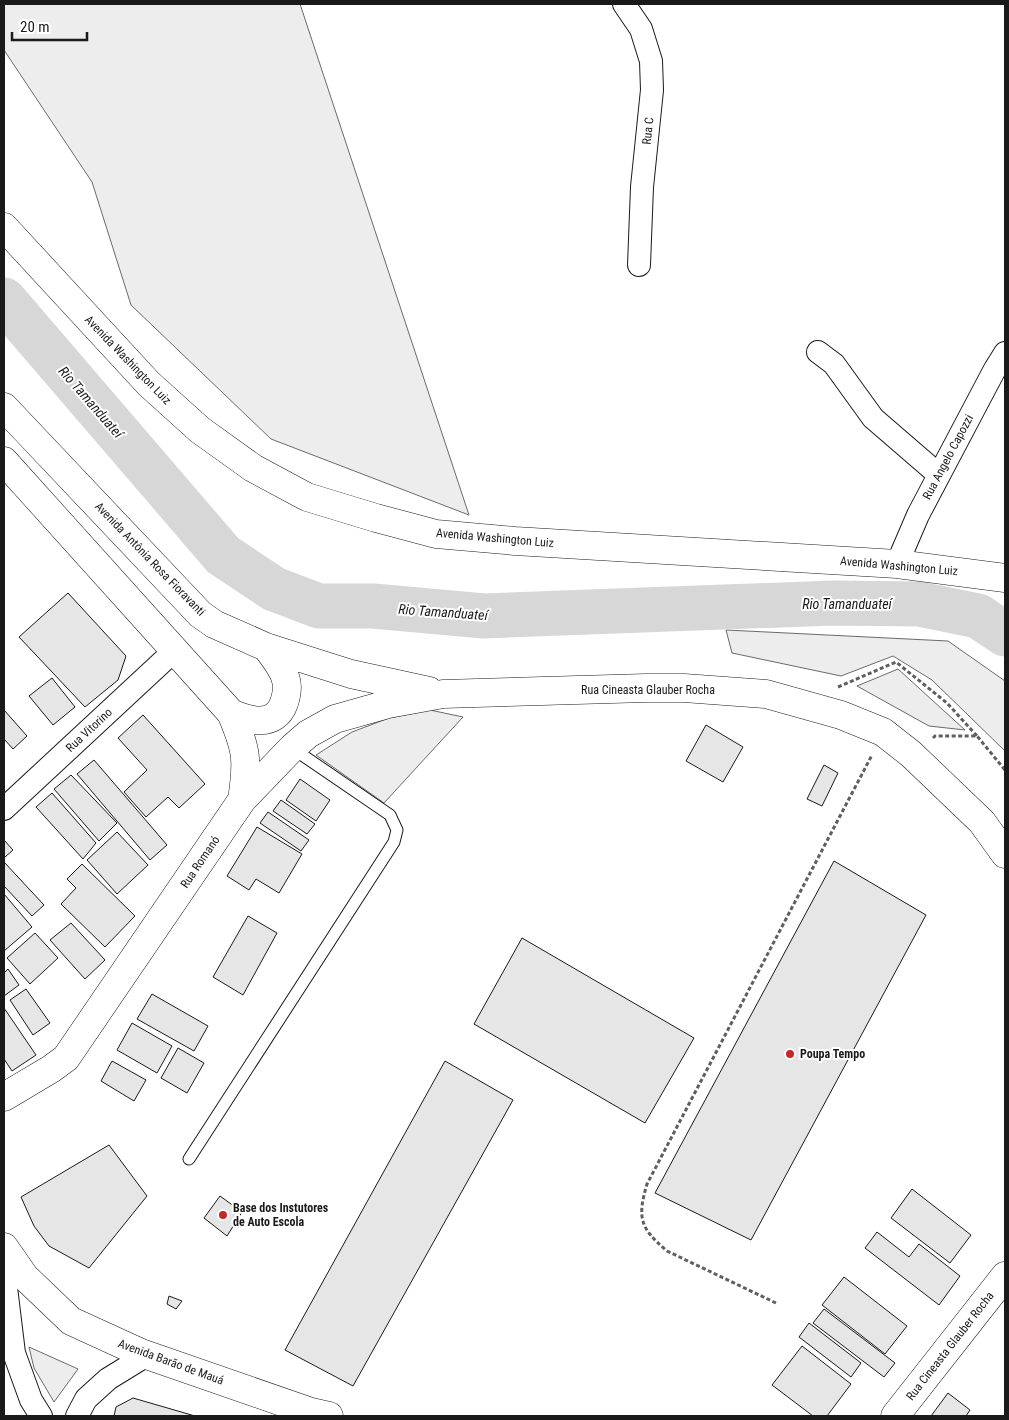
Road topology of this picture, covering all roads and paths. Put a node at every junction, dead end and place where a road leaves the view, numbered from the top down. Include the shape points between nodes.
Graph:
1 (624, 4) edge
2 (4, 227) edge
3 (639, 265) dead end
4 (818, 352) dead end
5 (1005, 353) edge
6 (4, 407) edge
7 (4, 461) edge
8 (938, 475) junction
9 (897, 564) junction
10 (1005, 578) edge
11 (266, 647) junction
12 (174, 651) junction
13 (443, 694) junction
14 (804, 705) junction
15 (231, 713) junction
16 (883, 732) junction
17 (977, 736) junction
18 (292, 748) junction
19 (911, 754) junction
20 (1005, 770) edge
21 (242, 800) junction
22 (4, 809) edge
23 (1005, 854) edge
24 (4, 1096) edge
25 (189, 1159) dead end
26 (4, 1247) edge
27 (4, 1271) edge
28 (1005, 1276) edge
29 (776, 1304) dead end
30 (147, 1354) junction
31 (319, 1415) edge
32 (41, 1416) edge
33 (77, 1416) edge
34 (895, 1416) edge

1 - 3 street, Rua C via 641,30 651,61 652,90 642,187
2 - 9 main road, Avenida Washington Luiz via 149,384 200,430 253,468 308,497 436,534
4 - 8 street via 834,364 872,418
5 - 8 street, Rua Angelo Capozzi
6 - 11 main road, Avenida Antônia Rosa Fioravanti via 200,614 214,624
7 - 12 main road
8 - 9 street, Rua Angelo Capozzi
9 - 10 main road, Avenida Washington Luiz
11 - 13 main road, Avenida Antônia Rosa Fioravanti via 350,674
11 - 15 main road via 286,680 281,710 275,717 265,720 246,720
12 - 15 main road
12 - 22 street, Rua Vitorino
13 - 14 main road, Rua Cineasta Glauber Rocha via 684,688 766,694
13 - 18 main road, Rua Romanó via 388,704 335,719 308,734
14 - 16 main road, Rua Cineasta Glauber Rocha via 841,715
14 - 17 path via 842,684 896,662 947,703
15 - 21 main road via 242,738 246,758
16 - 19 main road, Rua Cineasta Glauber Rocha
16 - 29 path via 647,1184 641,1203 642,1223 652,1238 667,1251
17 - 19 path via 935,736
17 - 20 path
18 - 21 main road, Rua Romanó
18 - 25 lane via 390,815 397,830 394,842
19 - 23 main road, Rua Cineasta Glauber Rocha via 982,822
21 - 24 main road, Rua Romanó via 66,1058
26 - 30 main road, Avenida Barão de Mauá via 25,1277 71,1321
27 - 32 street via 14,1353 31,1400
28 - 34 main road, Rua Cineasta Glauber Rocha
30 - 31 main road, Avenida Barão de Mauá
30 - 33 street via 108,1379 86,1399

